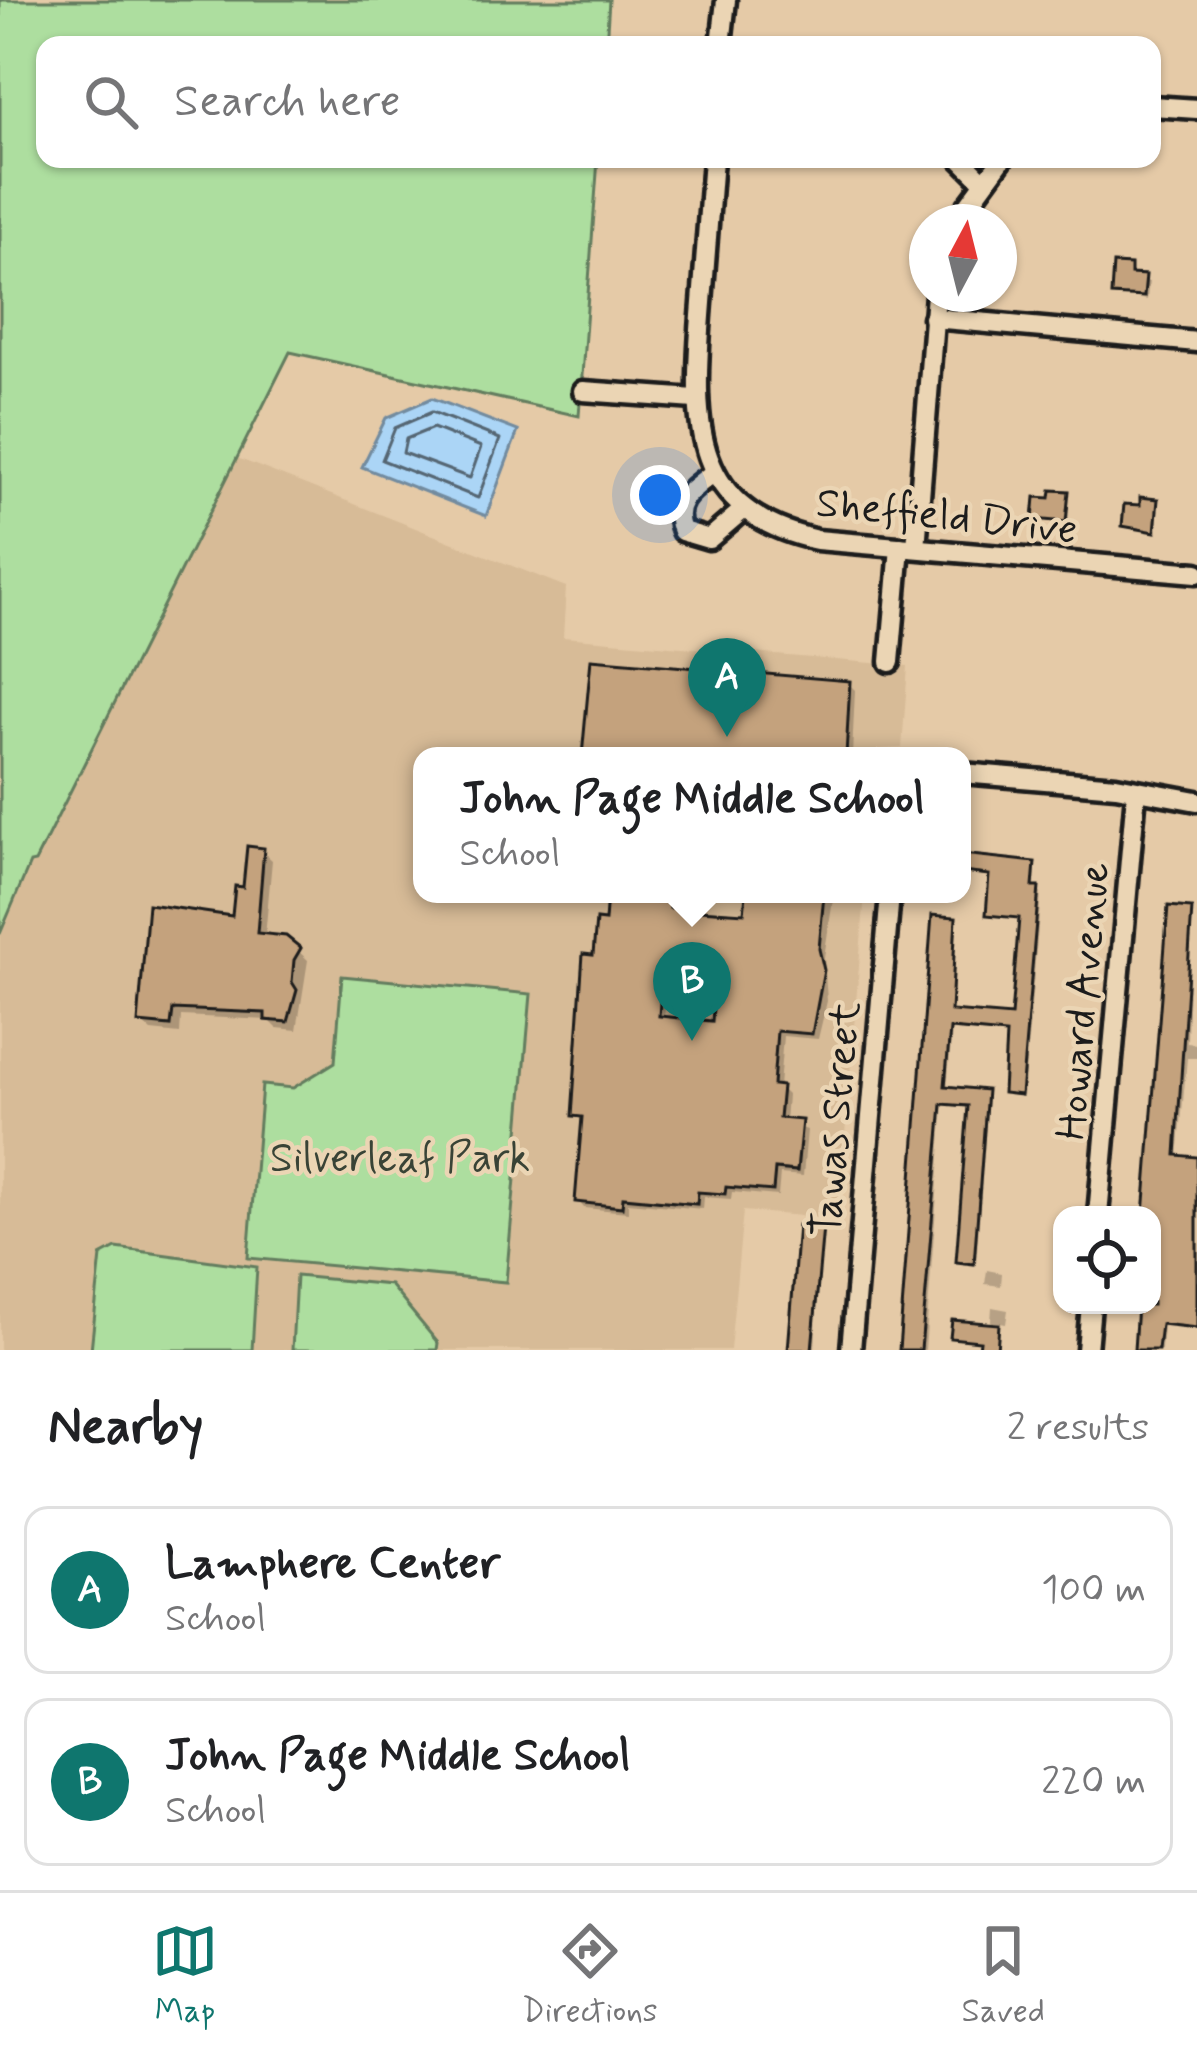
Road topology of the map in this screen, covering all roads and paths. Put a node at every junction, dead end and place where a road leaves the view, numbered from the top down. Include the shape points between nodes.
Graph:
1 (726, 0) edge
2 (722, 36) edge
3 (1161, 107) edge
4 (1197, 109) edge
5 (712, 168) edge
6 (970, 168) edge
7 (993, 168) edge
8 (982, 180) junction
9 (967, 204) edge
10 (934, 312) edge
11 (933, 318) junction
12 (1197, 342) edge
13 (583, 391) dead end
14 (695, 399) junction
15 (714, 472) junction
16 (745, 509) junction
17 (908, 548) junction
18 (1197, 573) edge
19 (890, 662) dead end
20 (971, 774) edge
21 (1136, 793) junction
22 (1197, 801) edge
23 (889, 903) edge
24 (1099, 1206) edge
25 (1089, 1314) edge
26 (851, 1350) edge
27 (1087, 1350) edge

1 - 2 street
3 - 4 street
5 - 14 street
6 - 8 street
7 - 8 street
8 - 9 street
10 - 11 street
11 - 12 street
11 - 17 street
13 - 14 street
14 - 15 street
15 - 16 street, Sheffield Drive
15 - 16 street via 682,499 682,531 709,539
16 - 17 street, Sheffield Drive via 789,534
17 - 18 street, Sheffield Drive
17 - 19 street
20 - 21 street
21 - 22 street
21 - 24 street, Howard Avenue
23 - 26 street, Tawas Street
25 - 27 street

